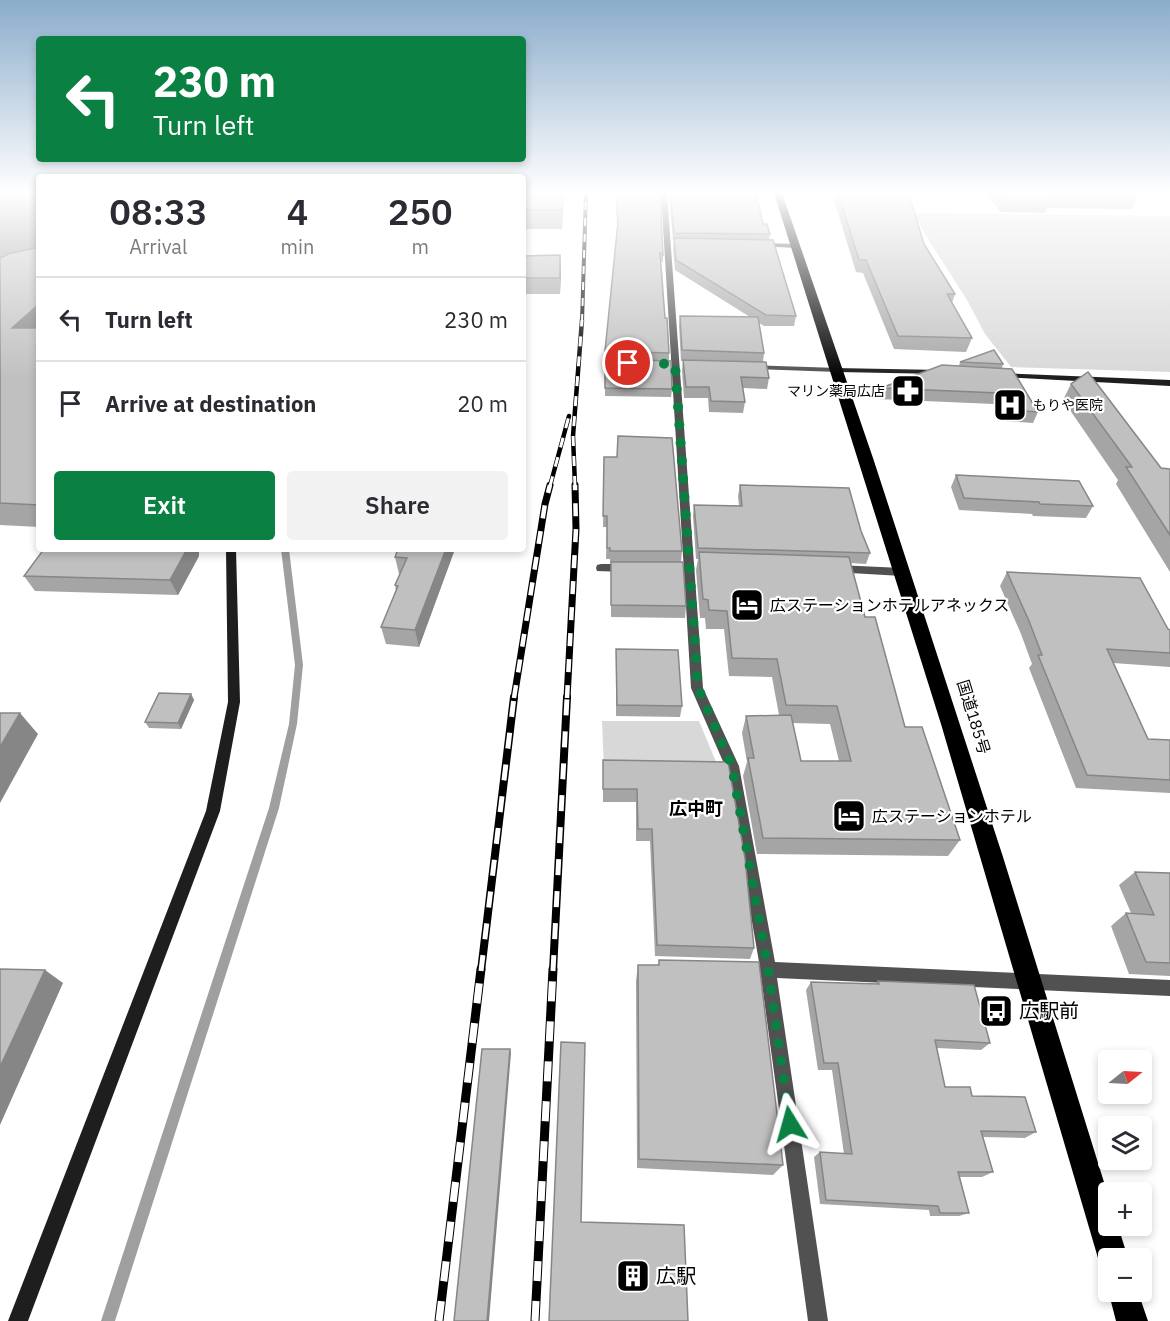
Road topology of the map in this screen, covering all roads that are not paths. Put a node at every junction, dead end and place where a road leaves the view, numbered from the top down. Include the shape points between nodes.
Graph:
1 (673, 255) edge
2 (799, 255) edge
3 (745, 367) edge
4 (838, 370) junction
5 (949, 372) edge
6 (985, 374) edge
7 (1170, 383) edge
8 (231, 552) edge
9 (601, 568) dead end
10 (634, 568) edge
11 (831, 569) edge
12 (902, 572) junction
13 (745, 968) edge
14 (768, 969) junction
15 (1031, 982) junction
16 (1170, 988) edge
17 (1110, 1248) edge
18 (1126, 1302) edge
19 (18, 1321) edge
20 (818, 1321) edge
21 (1132, 1321) edge

1 - 14 street via 675,365 698,688 732,766
2 - 4 highway, 国道185号
3 - 4 street
4 - 5 street
4 - 12 highway, 国道185号
6 - 7 street
8 - 19 street via 234,702 213,811
9 - 10 street
11 - 12 street
12 - 15 highway, 国道185号
13 - 14 street
14 - 15 street
14 - 20 street
15 - 16 street
15 - 17 highway, 国道185号
18 - 21 highway

